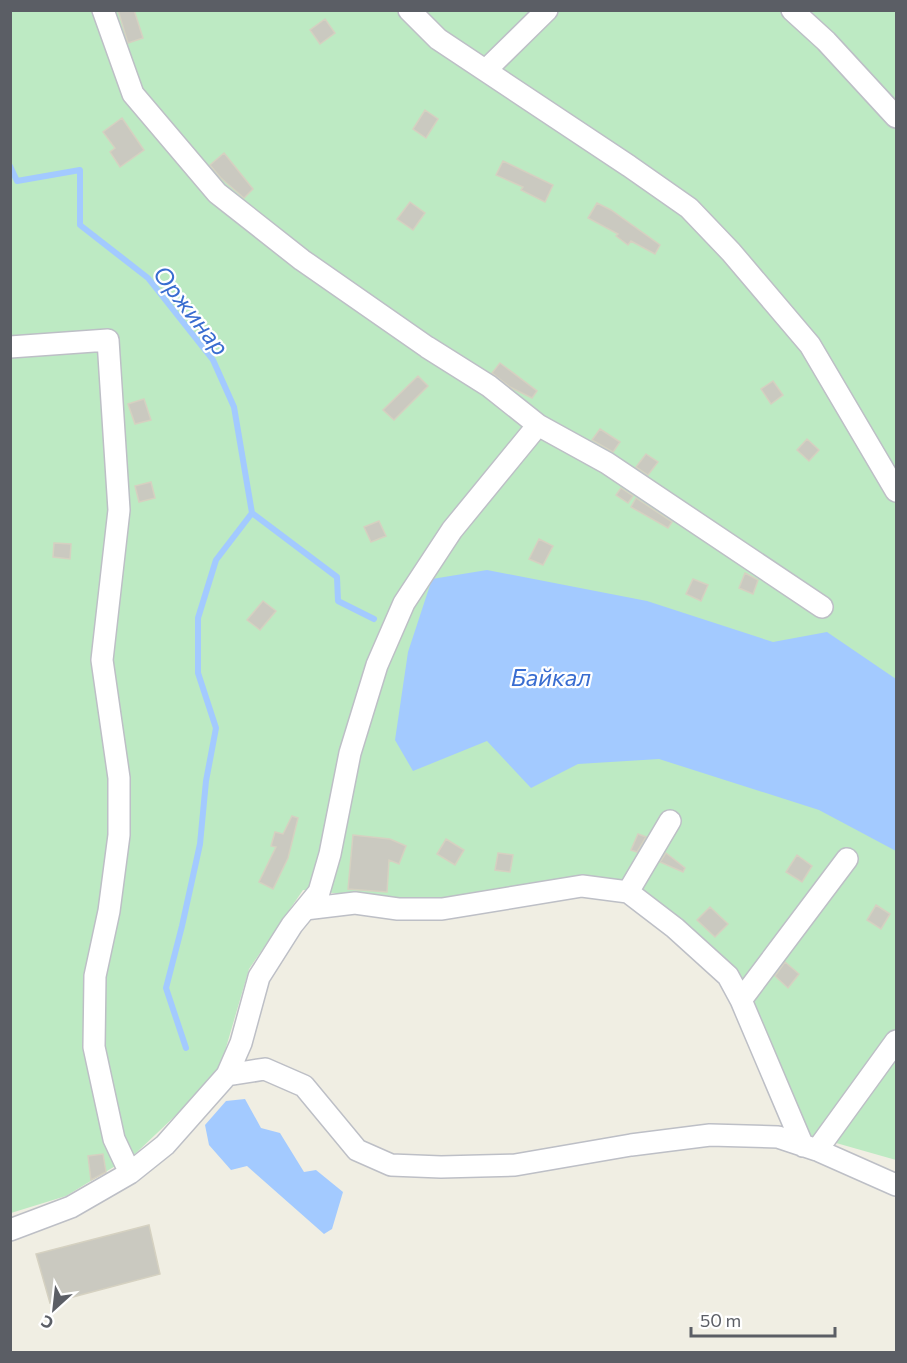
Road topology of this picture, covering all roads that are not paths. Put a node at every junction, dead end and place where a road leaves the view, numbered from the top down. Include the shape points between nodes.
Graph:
1 (104, 10) edge
2 (410, 10) edge
3 (547, 10) edge
4 (792, 10) edge
5 (486, 70) junction
6 (897, 117) edge
7 (10, 347) edge
8 (538, 425) junction
9 (897, 491) edge
10 (822, 607) dead end
11 (670, 821) dead end
12 (847, 859) dead end
13 (628, 892) junction
14 (305, 909) junction
15 (741, 1000) junction
16 (897, 1041) edge
17 (227, 1075) junction
18 (810, 1148) junction
19 (130, 1173) junction
20 (897, 1185) edge
21 (10, 1230) edge

1 - 8 street via 133,94 217,193 302,260 489,386
2 - 5 street via 438,39
3 - 5 street
4 - 6 street
5 - 9 street via 689,208 810,345
7 - 19 street via 108,340 119,510 102,660 119,778 119,835 95,976 94,1047 114,1139
8 - 10 street via 607,463
8 - 14 street via 452,530 404,603 377,665 350,753 319,892
11 - 13 street
12 - 15 street
13 - 14 street via 582,886 442,909 398,909 355,903
13 - 15 street via 728,976
14 - 17 street via 259,977 241,1043
15 - 18 street
16 - 18 street
17 - 18 street via 264,1069 304,1086 357,1150 391,1165 515,1166 710,1135 778,1137
17 - 19 street via 165,1145
18 - 20 street
19 - 21 street via 70,1207

